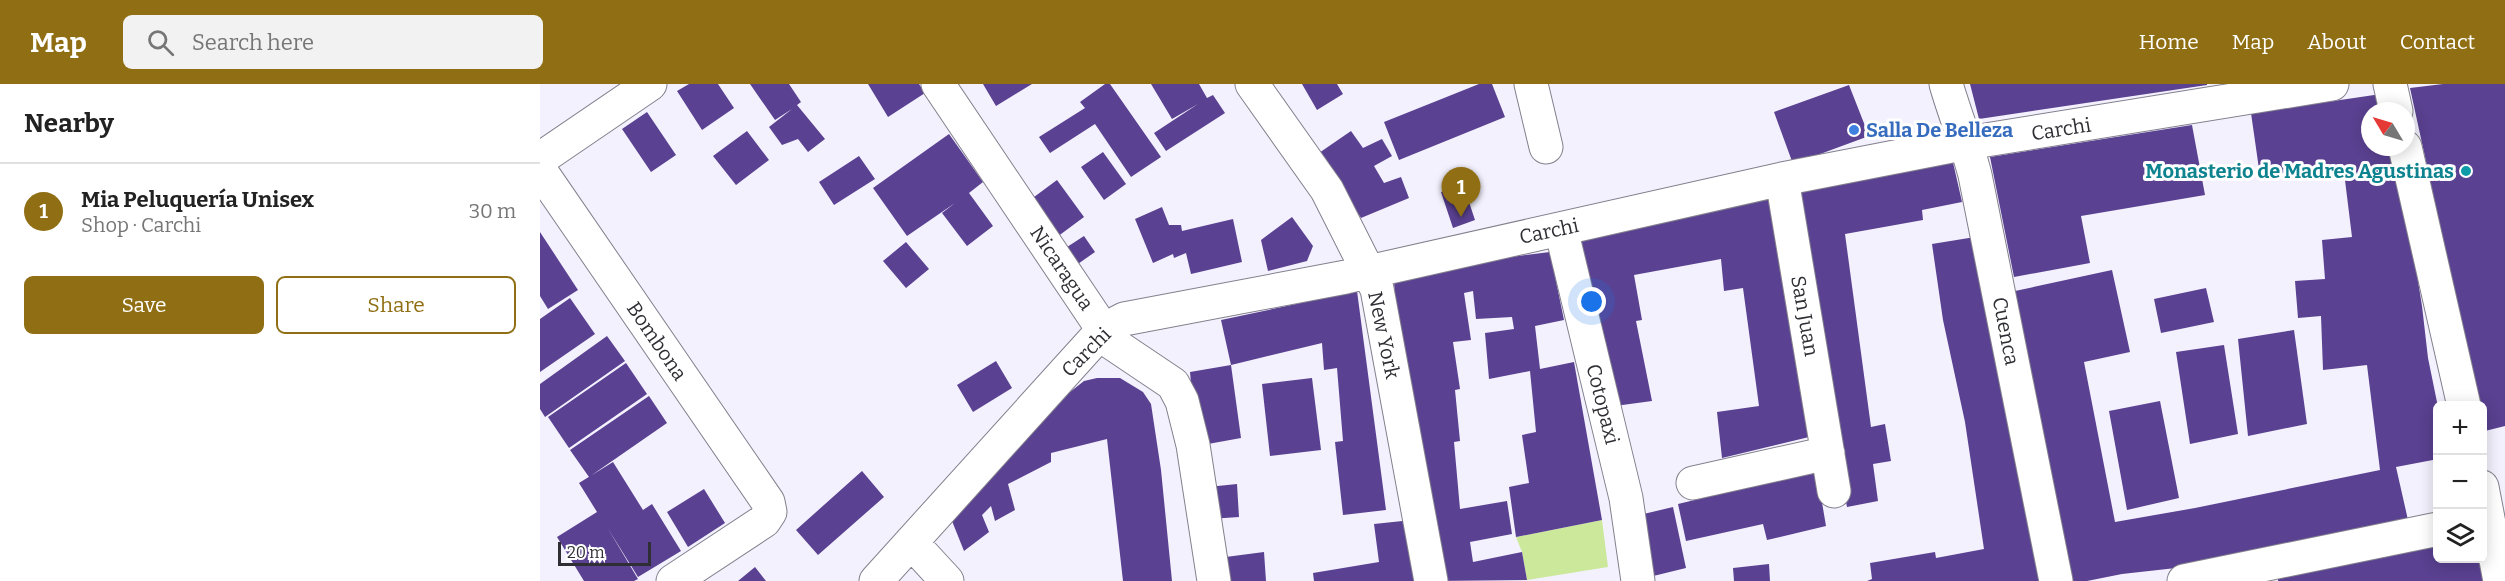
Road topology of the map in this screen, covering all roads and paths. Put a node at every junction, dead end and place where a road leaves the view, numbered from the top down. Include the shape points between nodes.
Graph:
1 (650, 84) edge
2 (938, 84) edge
3 (1252, 84) edge
4 (1531, 84) edge
5 (1946, 84) edge
6 (2332, 84) edge
7 (2390, 84) edge
8 (2394, 102) edge
9 (1967, 143) junction
10 (1546, 147) dead end
11 (2407, 156) edge
12 (540, 159) edge
13 (540, 170) edge
14 (1782, 179) junction
15 (1561, 229) junction
16 (1367, 272) junction
17 (1103, 330) junction
18 (2463, 401) edge
19 (1828, 453) junction
20 (1693, 483) dead end
21 (1834, 491) dead end
22 (2487, 504) edge
23 (2492, 519) edge
24 (2433, 530) edge
25 (911, 542) junction
26 (1631, 580) edge
27 (673, 581) edge
28 (876, 581) edge
29 (946, 581) edge
30 (1214, 581) edge
31 (1431, 581) edge
32 (2056, 581) edge
33 (2184, 581) edge
34 (2500, 581) edge

1 - 12 street
2 - 17 street, Nicaragua
3 - 16 street, New York via 1327,189
4 - 10 street
5 - 9 street, Cuenca
6 - 9 street, Carchi
7 - 8 street
9 - 14 street, Carchi
9 - 32 street, Cuenca
11 - 18 street
13 - 27 street, Bombona via 768,502 770,512 764,521
14 - 15 street, Carchi
14 - 19 street, San Juan
15 - 16 street, Carchi
15 - 26 street, Cotopaxi via 1626,498
16 - 17 street, Carchi via 1124,319
16 - 31 street, New York via 1377,289
17 - 25 street, Carchi
17 - 30 street, Nicaragua via 1112,343 1173,384 1182,401 1193,445
19 - 20 street
19 - 21 street, San Juan
22 - 23 street
23 - 34 street
24 - 33 street
25 - 28 street, Carchi
25 - 29 street

